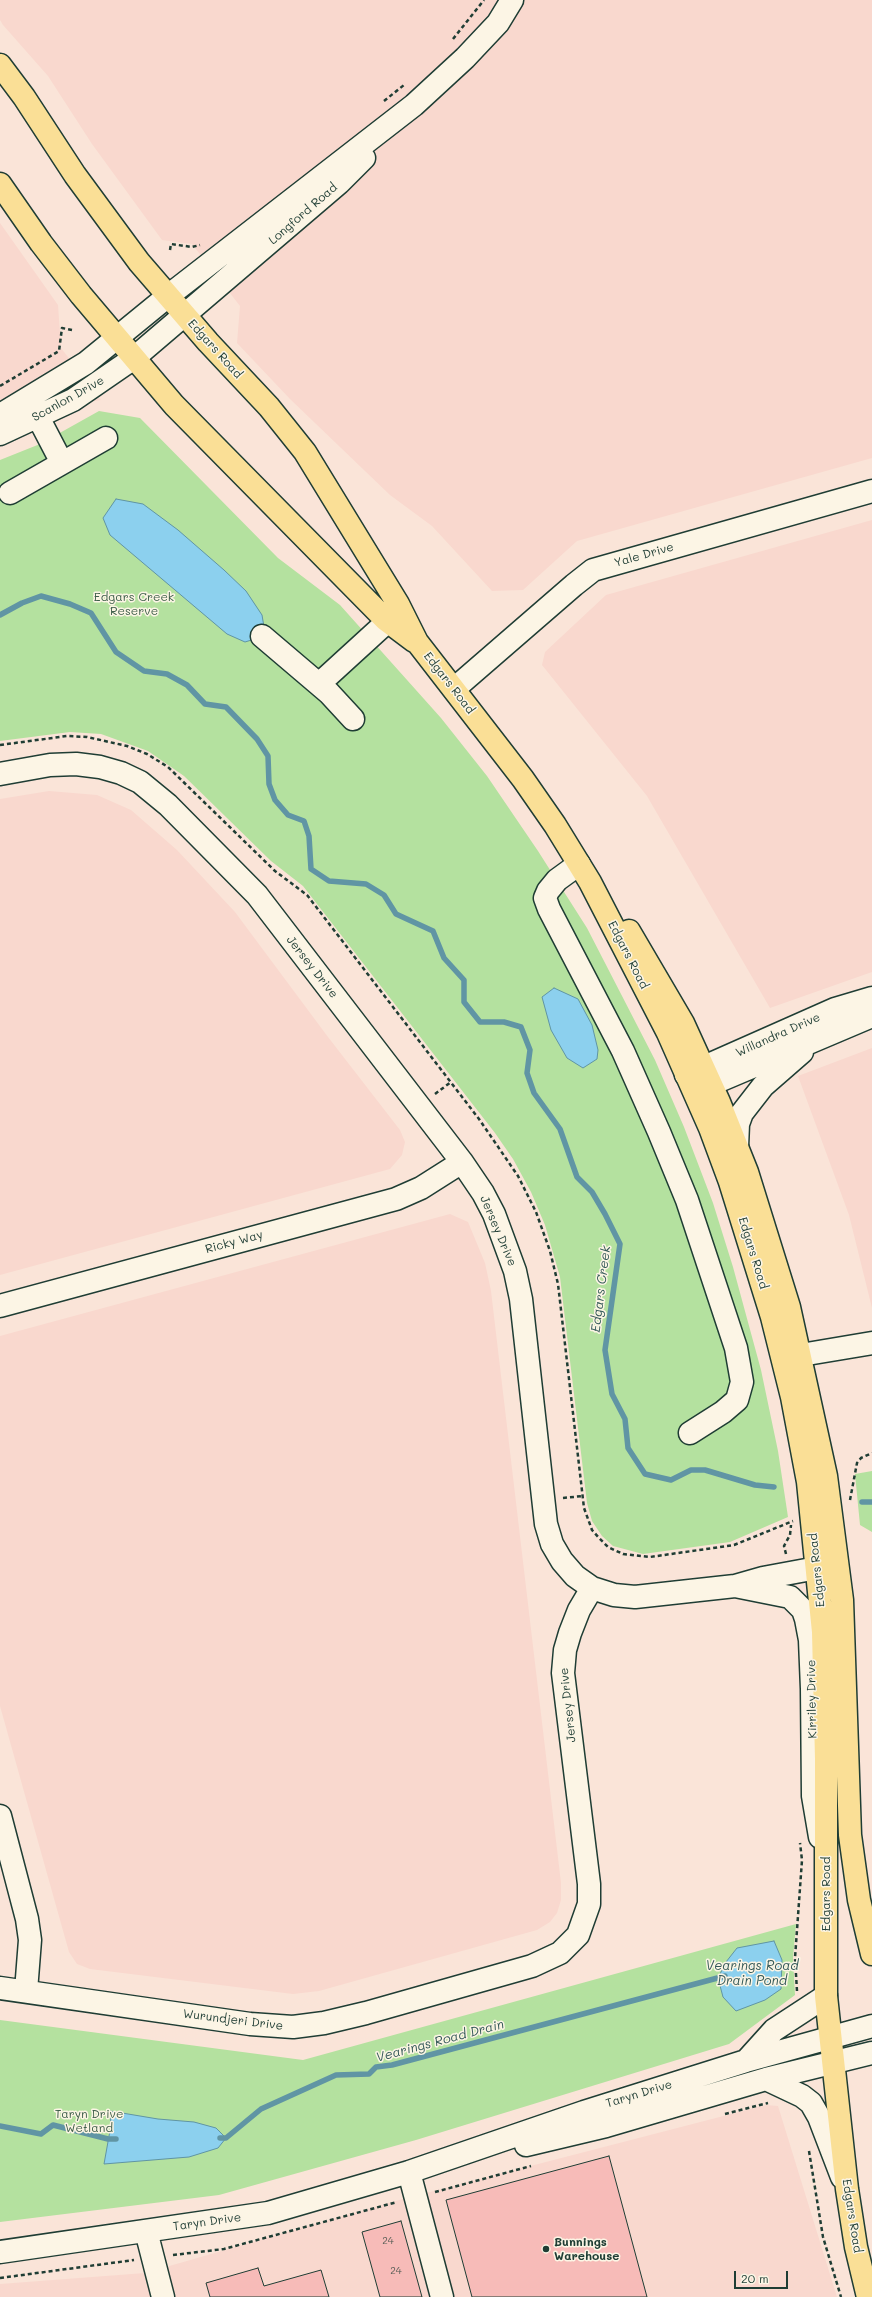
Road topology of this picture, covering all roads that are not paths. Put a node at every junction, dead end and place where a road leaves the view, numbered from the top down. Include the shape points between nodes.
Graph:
1 (512, 0) edge
2 (0, 65) edge
3 (414, 104) junction
4 (0, 184) edge
5 (168, 296) junction
6 (185, 316) junction
7 (117, 337) junction
8 (134, 358) junction
9 (0, 415) edge
10 (38, 417) junction
11 (0, 434) edge
12 (106, 438) dead end
13 (62, 463) junction
14 (872, 491) edge
15 (10, 493) dead end
16 (388, 621) junction
17 (262, 636) dead end
18 (417, 642) junction
19 (319, 684) junction
20 (454, 689) junction
21 (353, 719) dead end
22 (0, 774) edge
23 (584, 873) junction
24 (872, 998) edge
25 (872, 1016) edge
26 (817, 1039) junction
27 (699, 1080) junction
28 (737, 1147) junction
29 (462, 1162) junction
30 (0, 1306) edge
31 (872, 1344) edge
32 (793, 1364) junction
33 (690, 1432) dead end
34 (817, 1568) junction
35 (839, 1576) junction
36 (735, 1586) junction
37 (592, 1588) junction
38 (0, 1816) edge
39 (826, 1862) junction
40 (573, 1941) joint
41 (872, 1954) edge
42 (0, 1988) edge
43 (26, 1991) junction
44 (826, 1996) junction
45 (872, 2026) edge
46 (830, 2037) junction
47 (872, 2053) edge
48 (746, 2061) junction
49 (833, 2062) junction
50 (766, 2079) junction
51 (410, 2172) junction
52 (847, 2190) junction
53 (146, 2231) junction
54 (0, 2252) edge
55 (163, 2297) edge
56 (442, 2297) edge
57 (868, 2297) edge

1 - 3 street, Longford Road via 498,23 465,58
2 - 5 main road, Edgars Road via 75,175 139,262
3 - 5 street, Longford Road
3 - 6 street, Longford Road via 339,184
4 - 7 main road, Edgars Road via 41,243
5 - 6 main road, Edgars Road
5 - 7 street, Longford Road
6 - 8 street, Longford Road
6 - 18 main road, Edgars Road via 269,407 305,452 398,604
7 - 8 main road, Edgars Road
7 - 9 street, Scanlon Drive via 86,364
8 - 10 street, Scanlon Drive via 73,400
8 - 16 main road, Edgars Road via 204,437
10 - 11 street, Scanlon Drive
10 - 13 street
12 - 13 street
13 - 15 street
14 - 20 street, Yale Drive via 593,570
16 - 18 main road, Edgars Road
16 - 19 street
17 - 19 street
18 - 20 main road, Edgars Road
19 - 21 street
20 - 23 main road, Edgars Road via 523,779
22 - 29 street, Jersey Drive via 50,765 76,764 100,767 122,773 140,782 168,805 257,895
23 - 27 main road, Edgars Road via 668,1033
23 - 33 street via 557,880 545,898 623,1051 659,1132 687,1200 736,1348 742,1382 737,1400 723,1412
24 - 27 street, Willandra Drive via 835,1010
25 - 26 street, Willandra Drive
26 - 27 street, Willandra Drive
26 - 28 street via 752,1097 738,1124
27 - 28 main road, Edgars Road
27 - 32 main road, Edgars Road via 772,1317
28 - 32 main road, Edgars Road via 770,1242 789,1307
29 - 30 street, Ricky Way via 421,1188 396,1199
29 - 37 street, Jersey Drive via 494,1214 515,1271 521,1299 546,1524 552,1544 575,1576
31 - 32 street
32 - 34 main road, Edgars Road
32 - 35 main road, Edgars Road via 826,1476
34 - 35 street, Kirriley Drive
34 - 36 street, Kirriley Drive
34 - 39 main road, Edgars Road via 823,1636
35 - 41 main road, Edgars Road via 845,1662 850,1843 859,1900
36 - 37 street, Kirriley Drive via 635,1597 614,1595
36 - 39 street, Kirriley Drive via 790,1596 803,1610 806,1619 810,1640 812,1689 813,1796
37 - 40 street, Jersey Drive via 578,1610 570,1633 563,1673 589,1884 588,1910 584,1923
38 - 43 street via 27,1919 30,1946
39 - 44 main road, Edgars Road
40 - 43 street, Wurundjeri Drive via 560,1953 532,1966 345,2018 293,2027 250,2024
42 - 43 street, Wurundjeri Drive
44 - 46 main road, Edgars Road
44 - 48 street via 774,2030
45 - 46 street, Taryn Drive
46 - 48 street, Taryn Drive
46 - 49 main road, Edgars Road
47 - 49 street, Taryn Drive
48 - 51 street, Taryn Drive via 584,2112
49 - 50 street, Taryn Drive
49 - 52 main road, Edgars Road
50 - 51 street, Taryn Drive via 606,2126
50 - 52 street via 811,2103 819,2117
51 - 53 street, Taryn Drive via 268,2213
51 - 56 street
52 - 57 main road, Edgars Road via 856,2247
53 - 54 street, Taryn Drive
53 - 55 street

